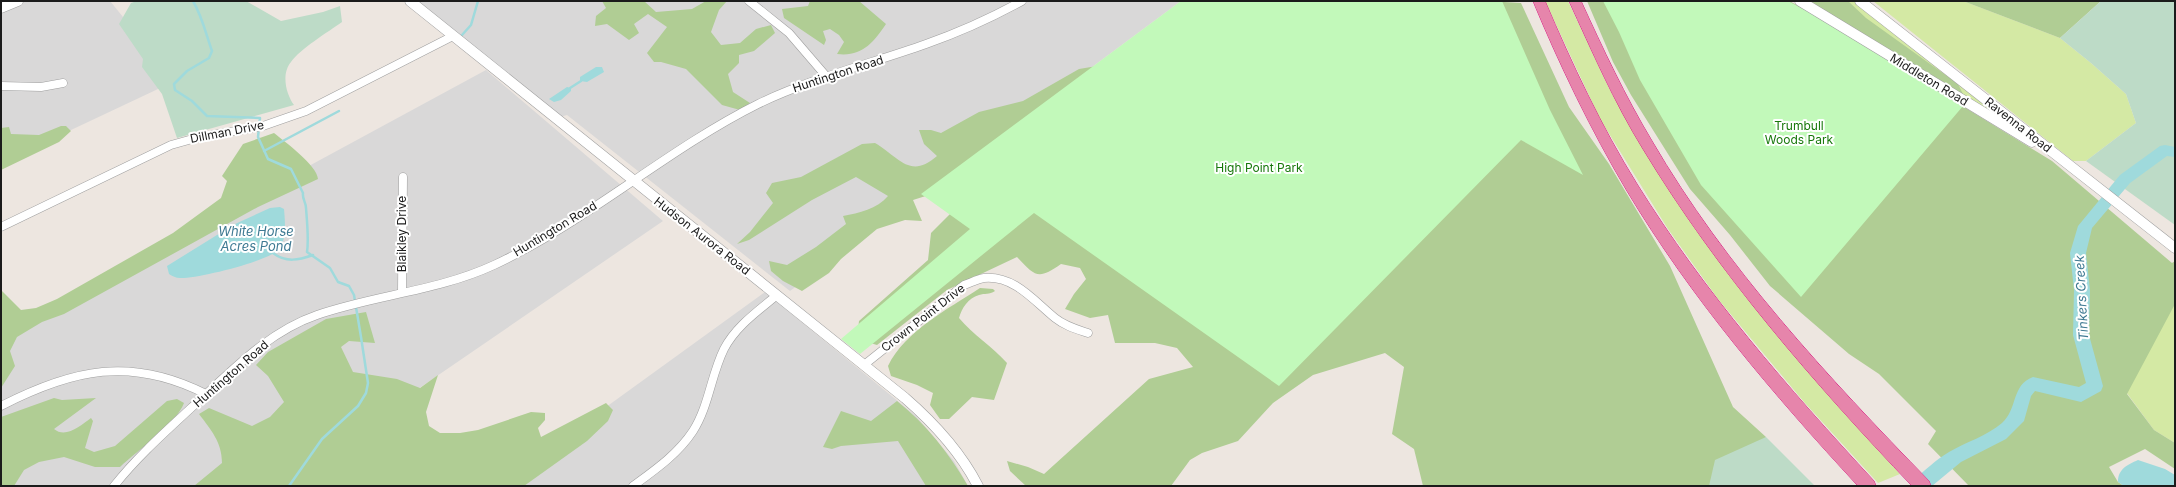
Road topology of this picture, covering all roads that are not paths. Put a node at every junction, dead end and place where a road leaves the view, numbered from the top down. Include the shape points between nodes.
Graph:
1 (18, 1) edge
2 (410, 1) edge
3 (749, 1) edge
4 (1022, 1) edge
5 (1539, 1) edge
6 (1575, 1) edge
7 (1800, 1) edge
8 (1860, 1) edge
9 (1, 8) edge
10 (453, 36) junction
11 (826, 76) junction
12 (63, 83) dead end
13 (1, 86) edge
14 (2060, 158) junction
15 (403, 177) dead end
16 (634, 181) junction
17 (1, 227) edge
18 (2175, 248) edge
19 (402, 292) junction
20 (777, 295) junction
21 (1088, 333) dead end
22 (864, 365) junction
23 (206, 394) junction
24 (1, 406) edge
25 (114, 486) edge
26 (633, 486) edge
27 (978, 486) edge
28 (1868, 486) edge
29 (1923, 486) edge

1 - 9 street
2 - 10 street, Hudson Aurora Road
3 - 11 street via 789,32
4 - 11 street, Huntington Road via 973,27 929,45
5 - 28 highway via 1574,82 1601,135 1658,226 1741,340
6 - 29 highway via 1618,93 1652,153 1698,222 1774,321 1865,426
7 - 14 street, Middleton Road via 2023,138
8 - 14 street, Ravenna Road
10 - 16 street, Hudson Aurora Road
10 - 17 street, Dillman Drive via 306,111 263,126 171,145
11 - 16 street, Huntington Road via 784,92 743,112
12 - 13 street via 41,87
14 - 18 street, Ravenna Road
15 - 19 street, Blaikley Drive
16 - 19 street, Huntington Road via 520,252 491,266
16 - 20 street, Hudson Aurora Road
19 - 23 street, Huntington Road via 316,316 290,328 255,350
20 - 22 street, Hudson Aurora Road
20 - 26 street via 748,319 729,341 717,367 707,407 693,431 673,454
21 - 22 street, Crown Point Drive via 1071,329 1012,283 998,278 983,278 964,285
22 - 27 street, Hudson Aurora Road via 913,404 942,432 957,450
23 - 24 street via 192,385 164,376 128,371 101,372 60,380 34,389
23 - 25 street, Huntington Road via 147,447

